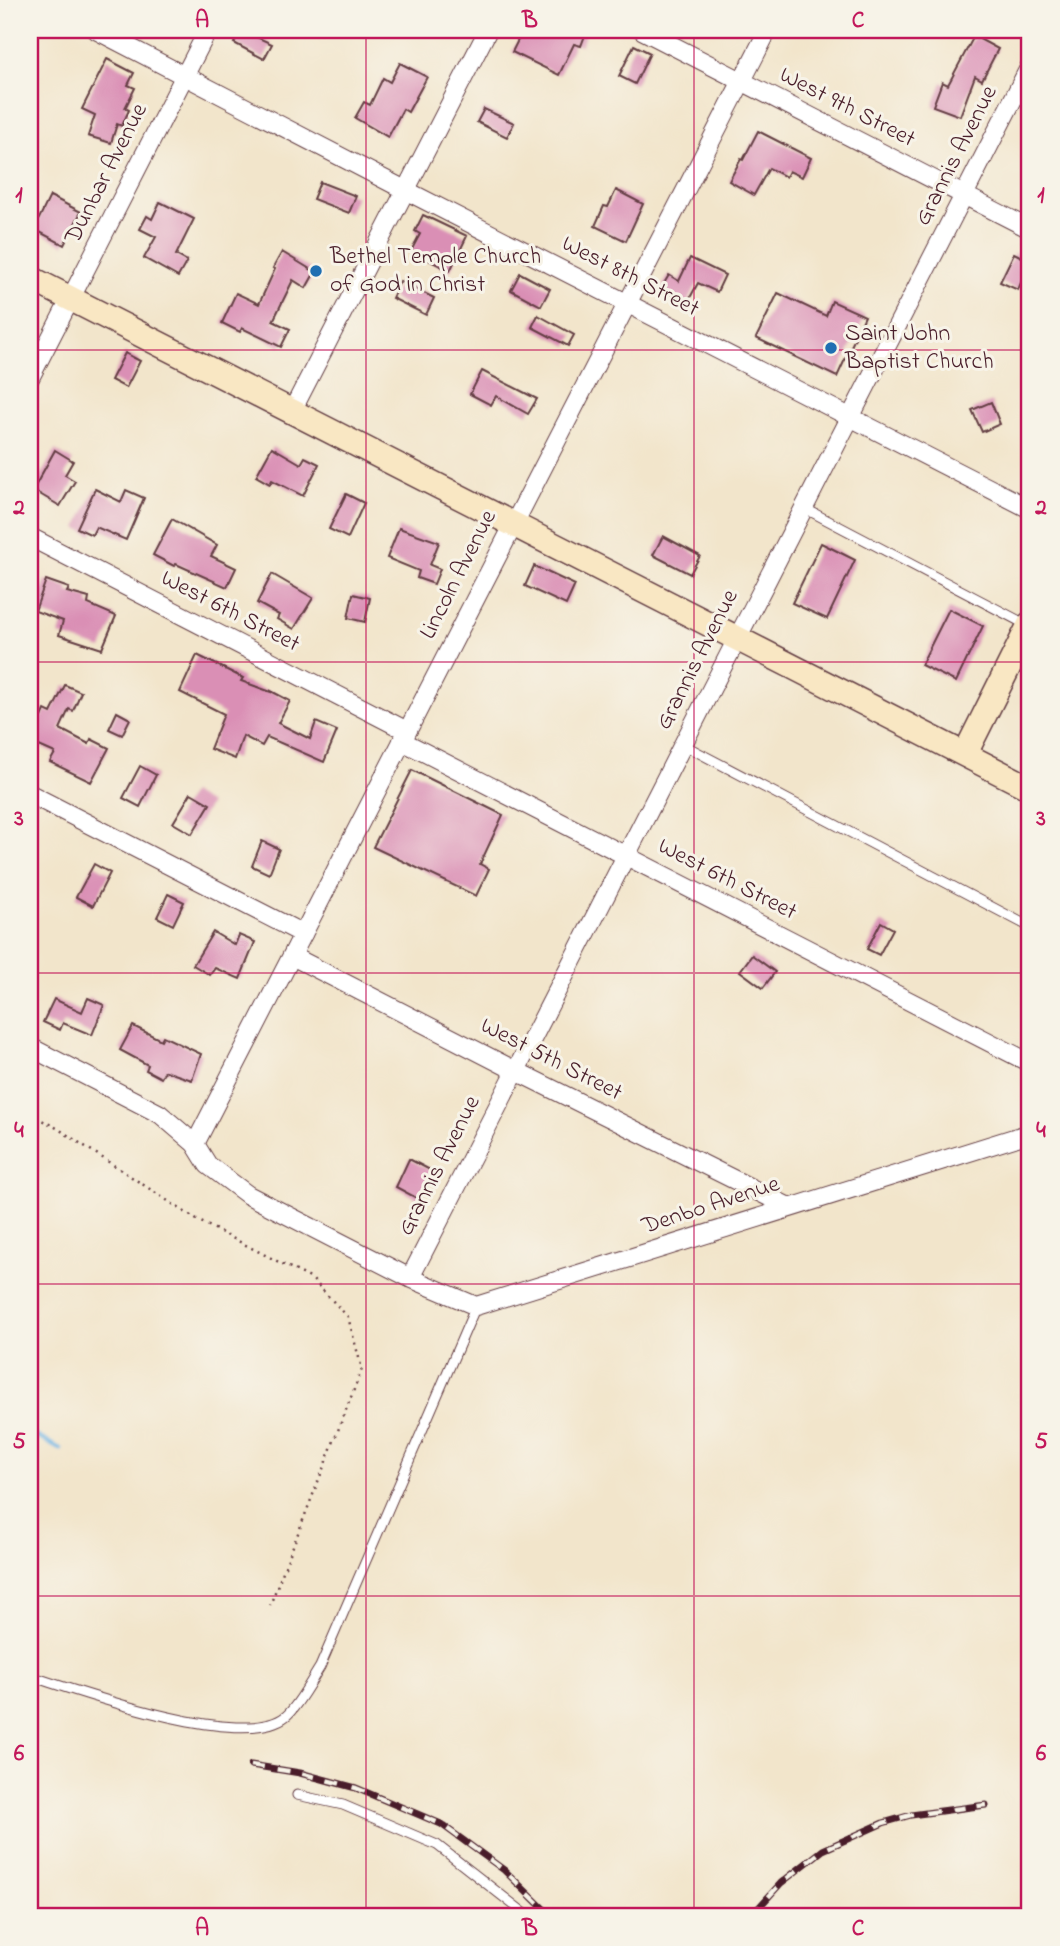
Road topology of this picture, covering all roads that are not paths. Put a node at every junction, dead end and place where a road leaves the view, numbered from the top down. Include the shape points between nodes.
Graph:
1 (96, 30) edge
2 (208, 30) edge
3 (488, 30) edge
4 (642, 30) edge
5 (768, 30) edge
6 (1030, 66) edge
7 (185, 75) junction
8 (741, 81) junction
9 (405, 191) junction
10 (964, 195) junction
11 (1030, 229) edge
12 (30, 278) edge
13 (70, 299) junction
14 (627, 302) junction
15 (30, 378) edge
16 (291, 413) junction
17 (851, 417) junction
18 (804, 508) junction
19 (1030, 509) edge
20 (513, 526) junction
21 (30, 537) edge
22 (1030, 625) edge
23 (737, 637) junction
24 (405, 736) junction
25 (682, 744) junction
26 (965, 754) junction
27 (1030, 788) edge
28 (30, 794) edge
29 (626, 855) junction
30 (1030, 927) edge
31 (303, 934) junction
32 (292, 956) junction
33 (30, 1047) edge
34 (1028, 1056) edge
35 (516, 1071) junction
36 (1030, 1132) edge
37 (195, 1144) junction
38 (789, 1207) junction
39 (410, 1278) junction
40 (477, 1306) junction
41 (30, 1676) edge
42 (297, 1795) dead end
43 (528, 1916) edge

1 - 7 street, West 8th Street
2 - 7 street, Dunbar Avenue
3 - 9 street
4 - 8 street, West 9th Street
5 - 8 street, Lincoln Avenue
6 - 10 street, Grannis Avenue
7 - 9 street, West 8th Street
7 - 13 street, Dunbar Avenue
8 - 10 street, West 9th Street
8 - 14 street, Lincoln Avenue
9 - 14 street, West 8th Street
9 - 16 street
10 - 11 street, West 9th Street
10 - 17 street, Grannis Avenue
12 - 13 main road
13 - 15 street, Dunbar Avenue
13 - 16 main road
14 - 17 street, West 8th Street
14 - 20 street, Lincoln Avenue
16 - 20 main road
17 - 18 street, Grannis Avenue
17 - 19 street, West 8th Street
18 - 22 lane
18 - 23 street, Grannis Avenue
20 - 23 main road
20 - 24 street, Lincoln Avenue
21 - 24 street, West 6th Street
22 - 26 main road
23 - 25 street, Grannis Avenue
23 - 26 main road
24 - 29 street, West 6th Street
24 - 31 street, Lincoln Avenue
25 - 29 street, Grannis Avenue
25 - 30 lane
26 - 27 main road
28 - 31 street
29 - 34 street, West 6th Street
29 - 35 street, Grannis Avenue
31 - 32 street, Lincoln Avenue
32 - 35 street, West 5th Street
32 - 37 street, Lincoln Avenue
33 - 37 street via 160,1114
35 - 38 street, West 5th Street
35 - 39 street, Grannis Avenue
36 - 38 street, Denbo Avenue
37 - 39 street via 208,1166 248,1195
38 - 40 street, Denbo Avenue
39 - 40 street
40 - 41 lane via 320,1667 286,1715 266,1726 220,1726 150,1713
42 - 43 lane via 343,1805 437,1845

